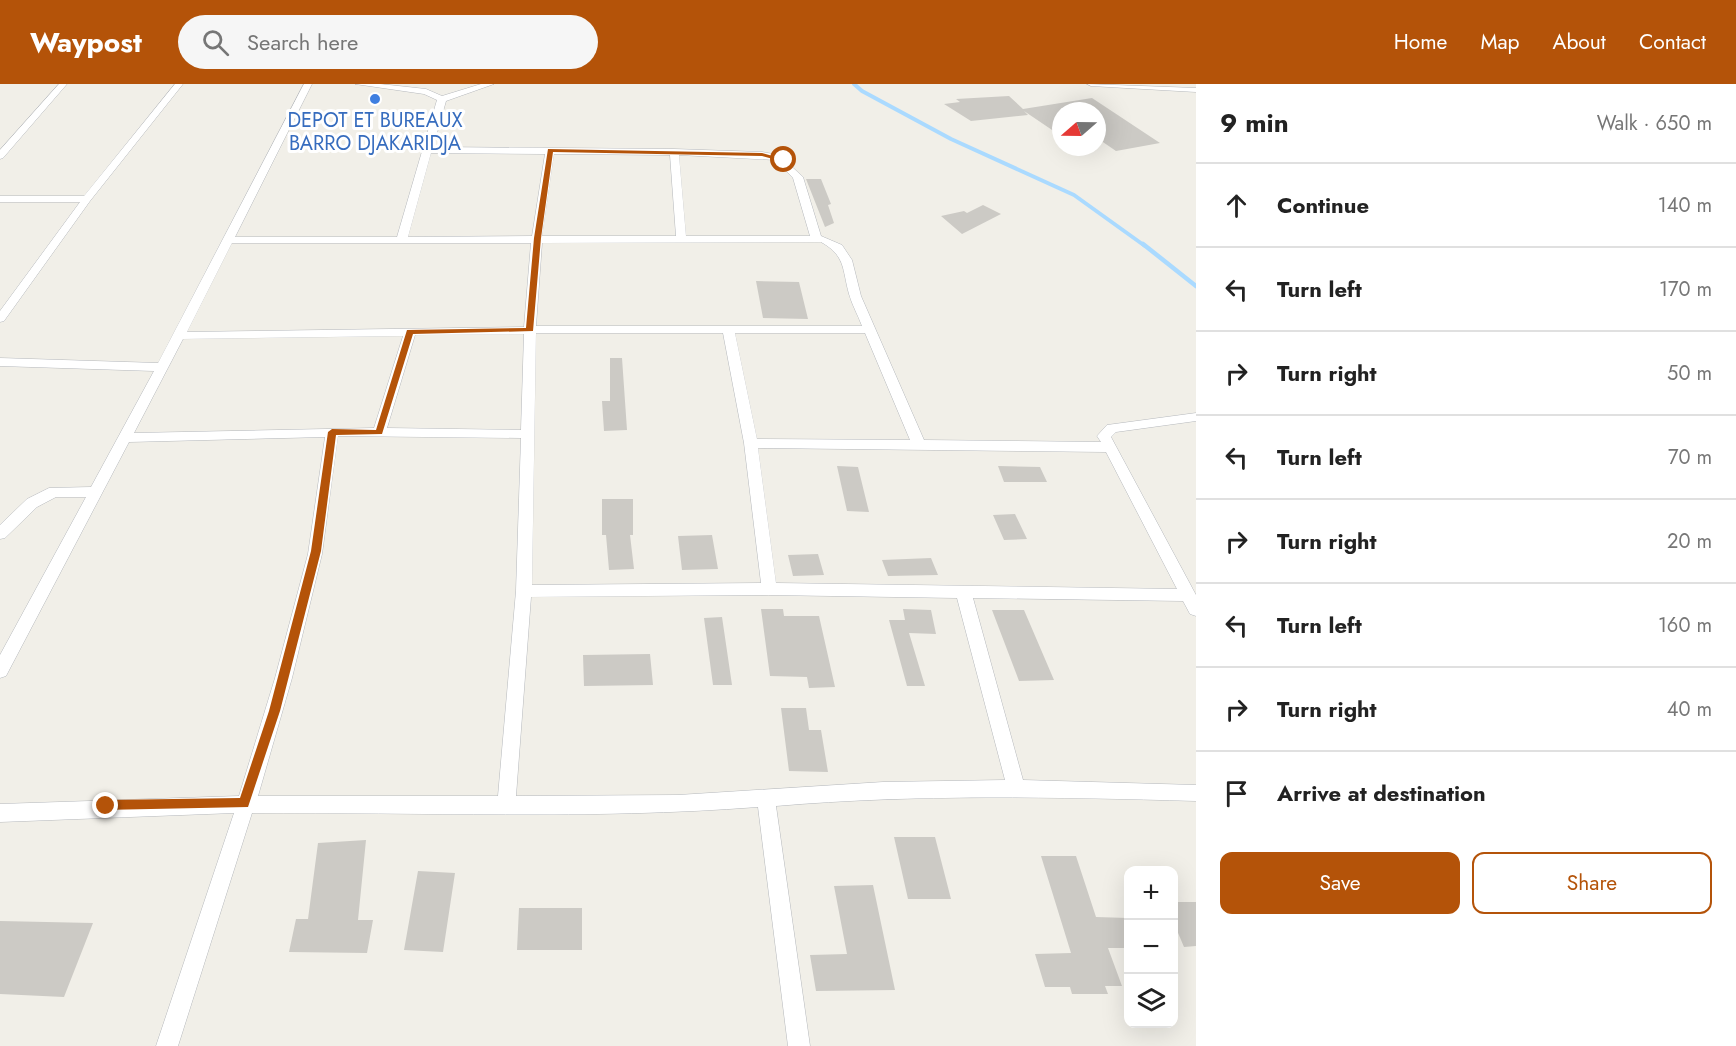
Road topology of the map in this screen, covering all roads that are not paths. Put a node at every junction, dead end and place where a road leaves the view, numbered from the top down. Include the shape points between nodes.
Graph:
1 (63, 84) edge
2 (179, 84) edge
3 (308, 84) edge
4 (359, 84) edge
5 (490, 84) edge
6 (1090, 84) edge
7 (1196, 90) edge
8 (442, 99) junction
9 (429, 150) junction
10 (550, 151) junction
11 (674, 152) junction
12 (0, 156) edge
13 (0, 199) edge
14 (87, 199) junction
15 (537, 238) junction
16 (681, 238) junction
17 (816, 238) junction
18 (402, 239) junction
19 (228, 240) junction
20 (0, 319) edge
21 (728, 328) junction
22 (869, 329) junction
23 (530, 330) junction
24 (410, 331) junction
25 (179, 336) junction
26 (0, 362) edge
27 (161, 367) junction
28 (1196, 417) edge
29 (332, 432) junction
30 (379, 432) junction
31 (526, 434) junction
32 (124, 438) junction
33 (752, 443) junction
34 (919, 445) junction
35 (1108, 447) junction
36 (96, 492) junction
37 (0, 534) edge
38 (770, 589) junction
39 (524, 591) junction
40 (963, 591) junction
41 (1188, 594) junction
42 (1196, 610) edge
43 (0, 671) edge
44 (1017, 788) junction
45 (1196, 793) edge
46 (766, 798) junction
47 (244, 803) junction
48 (506, 806) junction
49 (0, 813) edge
50 (167, 1046) edge
51 (799, 1046) edge

1 - 12 street
2 - 14 street
3 - 19 street
4 - 8 street via 426,92
5 - 8 street
6 - 7 street
8 - 9 street
9 - 10 street
9 - 18 street
10 - 11 street
10 - 15 street
11 - 16 street
11 - 17 street via 762,155 784,160 798,177
13 - 14 street
14 - 20 street
15 - 16 street
15 - 18 street
15 - 23 street
16 - 17 street
17 - 22 street via 842,251
18 - 19 street
19 - 25 street
21 - 22 street
21 - 23 street
21 - 33 street
22 - 34 street
23 - 24 street
23 - 31 street
24 - 25 street
24 - 30 street
25 - 27 street
26 - 27 street
27 - 32 street
28 - 35 street via 1112,428 1104,436
29 - 30 street
29 - 32 street
29 - 47 street via 314,561 274,711
30 - 31 street
31 - 39 street
32 - 36 street
33 - 34 street
33 - 38 street
34 - 35 street
35 - 41 street
36 - 37 street via 54,492 32,503
36 - 43 street
38 - 39 street
38 - 40 street
39 - 48 street
40 - 41 street
40 - 44 street
41 - 42 street
44 - 45 street
44 - 46 street via 885,790
46 - 48 street via 675,804
46 - 51 street
47 - 48 street
47 - 49 street
47 - 50 street

